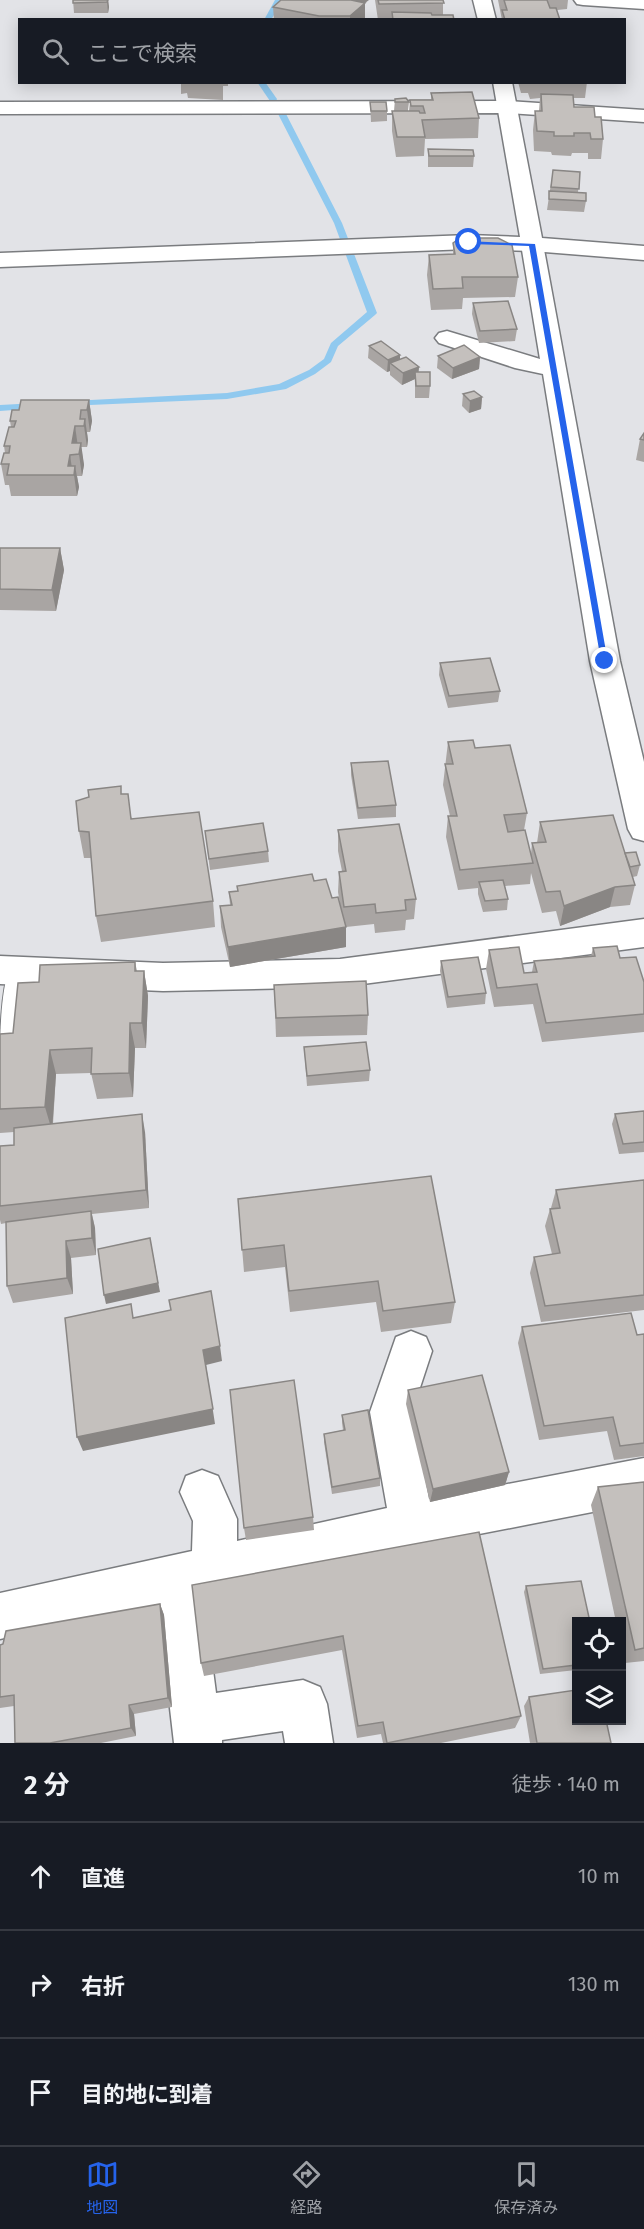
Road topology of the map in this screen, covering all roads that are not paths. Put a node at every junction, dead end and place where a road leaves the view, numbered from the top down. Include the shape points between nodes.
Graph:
1 (482, 0) edge
2 (583, 0) edge
3 (644, 4) edge
4 (486, 18) edge
5 (502, 84) edge
6 (507, 107) junction
7 (0, 108) edge
8 (644, 116) edge
9 (532, 244) junction
10 (644, 252) edge
11 (0, 260) edge
12 (447, 338) dead end
13 (554, 369) junction
14 (644, 830) edge
15 (644, 933) edge
16 (9, 970) edge
17 (0, 1060) edge
18 (411, 1351) dead end
19 (644, 1480) edge
20 (202, 1492) dead end
21 (412, 1526) junction
22 (196, 1573) junction
23 (0, 1616) edge
24 (197, 1732) edge
25 (309, 1743) edge

1 - 4 street
2 - 3 street
5 - 6 street
6 - 7 street
6 - 8 street
6 - 9 street
9 - 10 street
9 - 11 street via 469,242
9 - 13 street
12 - 13 street
13 - 14 street via 605,661
15 - 16 street via 340,973 163,977
16 - 17 lane
18 - 21 street via 391,1412
19 - 21 street
20 - 22 street via 215,1519
21 - 22 street
22 - 23 street
22 - 24 street
24 - 25 street via 303,1704

